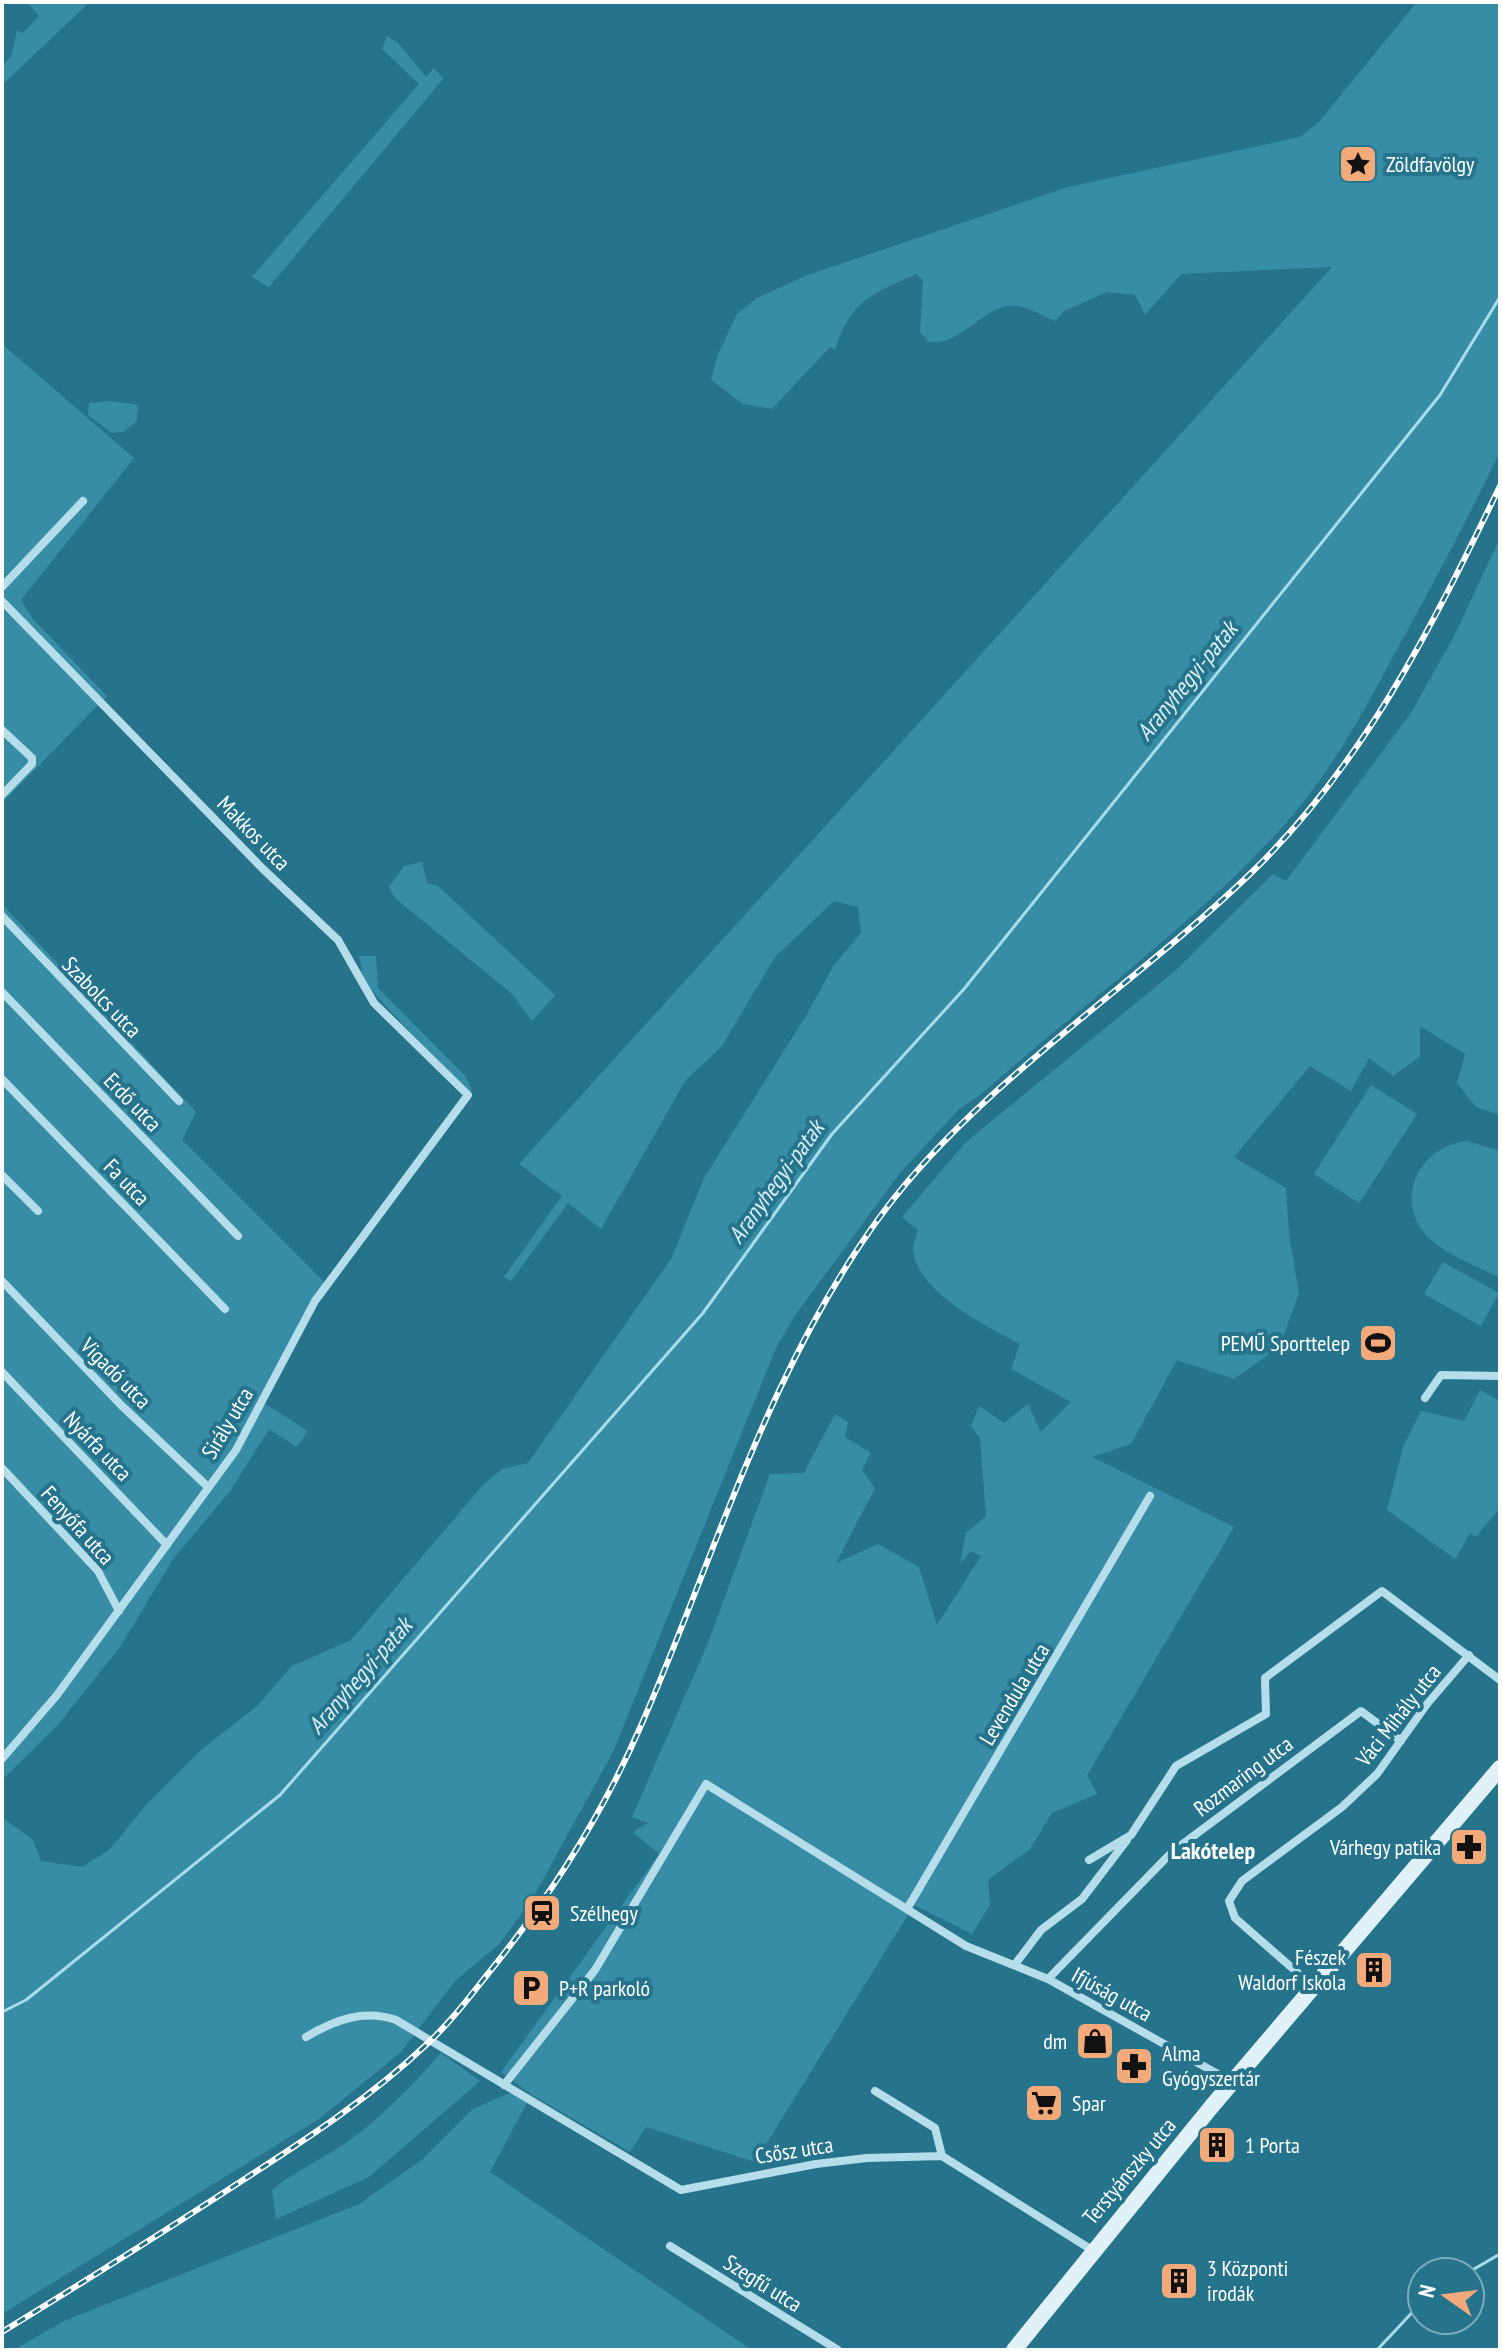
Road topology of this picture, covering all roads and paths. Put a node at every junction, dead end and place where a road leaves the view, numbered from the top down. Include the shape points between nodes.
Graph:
1 (83, 501) dead end
2 (2, 587) edge
3 (2, 601) edge
4 (2, 730) edge
5 (2, 795) edge
6 (2, 916) edge
7 (2, 992) edge
8 (2, 1079) edge
9 (468, 1095) joint
10 (179, 1101) dead end
11 (2, 1175) edge
12 (38, 1211) dead end
13 (238, 1236) dead end
14 (2, 1281) edge
15 (225, 1309) dead end
16 (2, 1372) edge
17 (1500, 1376) edge
18 (1425, 1398) dead end
19 (2, 1468) edge
20 (208, 1487) junction
21 (1150, 1496) dead end
22 (167, 1545) junction
23 (1382, 1591) joint
24 (119, 1611) junction
25 (1469, 1655) junction
26 (1500, 1680) edge
27 (1401, 1741) junction
28 (2, 1759) edge
29 (1500, 1768) edge
30 (1131, 1835) junction
31 (1089, 1860) dead end
32 (907, 1909) junction
33 (1016, 1963) junction
34 (1048, 1979) junction
35 (1314, 1987) junction
36 (306, 2037) dead end
37 (1232, 2082) junction
38 (504, 2085) junction
39 (875, 2091) dead end
40 (942, 2156) junction
41 (670, 2246) dead end
42 (1092, 2250) junction
43 (838, 2350) edge
44 (1014, 2350) edge

1 - 2 street
3 - 9 street, Makkos utca via 338,940 374,1003
4 - 5 street via 32,758
6 - 10 street, Szabolcs utca
7 - 13 street, Erdő utca
8 - 15 street, Fa utca
9 - 20 street, Sirály utca via 315,1301 236,1450
11 - 12 street
14 - 20 street, Vigadó utca
16 - 22 street, Nyárfa utca
17 - 18 street via 1441,1375
19 - 24 street, Fenyőfa utca via 98,1571
20 - 22 street, Sirály utca
21 - 32 street, Levendula utca
22 - 24 street, Sirály utca
23 - 25 street, Váci Mihály utca
23 - 30 street, Rozmaring utca via 1265,1678 1266,1714 1176,1766
24 - 28 street, Sirály utca
25 - 26 street, Váci Mihály utca
25 - 27 street, Váci Mihály utca
27 - 34 street, Rozmaring utca via 1361,1711 1172,1852
27 - 35 street, Váci Mihály utca via 1377,1774 1342,1807 1242,1881 1229,1901 1235,1918
29 - 35 main road, Terstyánszky utca
30 - 31 street, Rozmaring utca
30 - 33 street, Rozmaring utca via 1082,1899 1041,1930
32 - 33 street, Ifjúság utca via 966,1946
32 - 38 street, Ifjúság utca via 706,1784 595,1970
33 - 34 street, Ifjúság utca
34 - 37 street, Ifjúság utca
35 - 37 main road, Terstyánszky utca
36 - 38 street, Csősz utca via 352,2016 386,2016
37 - 42 main road, Terstyánszky utca
38 - 40 street, Csősz utca via 681,2190 867,2158
39 - 40 street via 935,2128
40 - 42 street
41 - 43 street, Szegfű utca
42 - 44 main road, Terstyánszky utca

